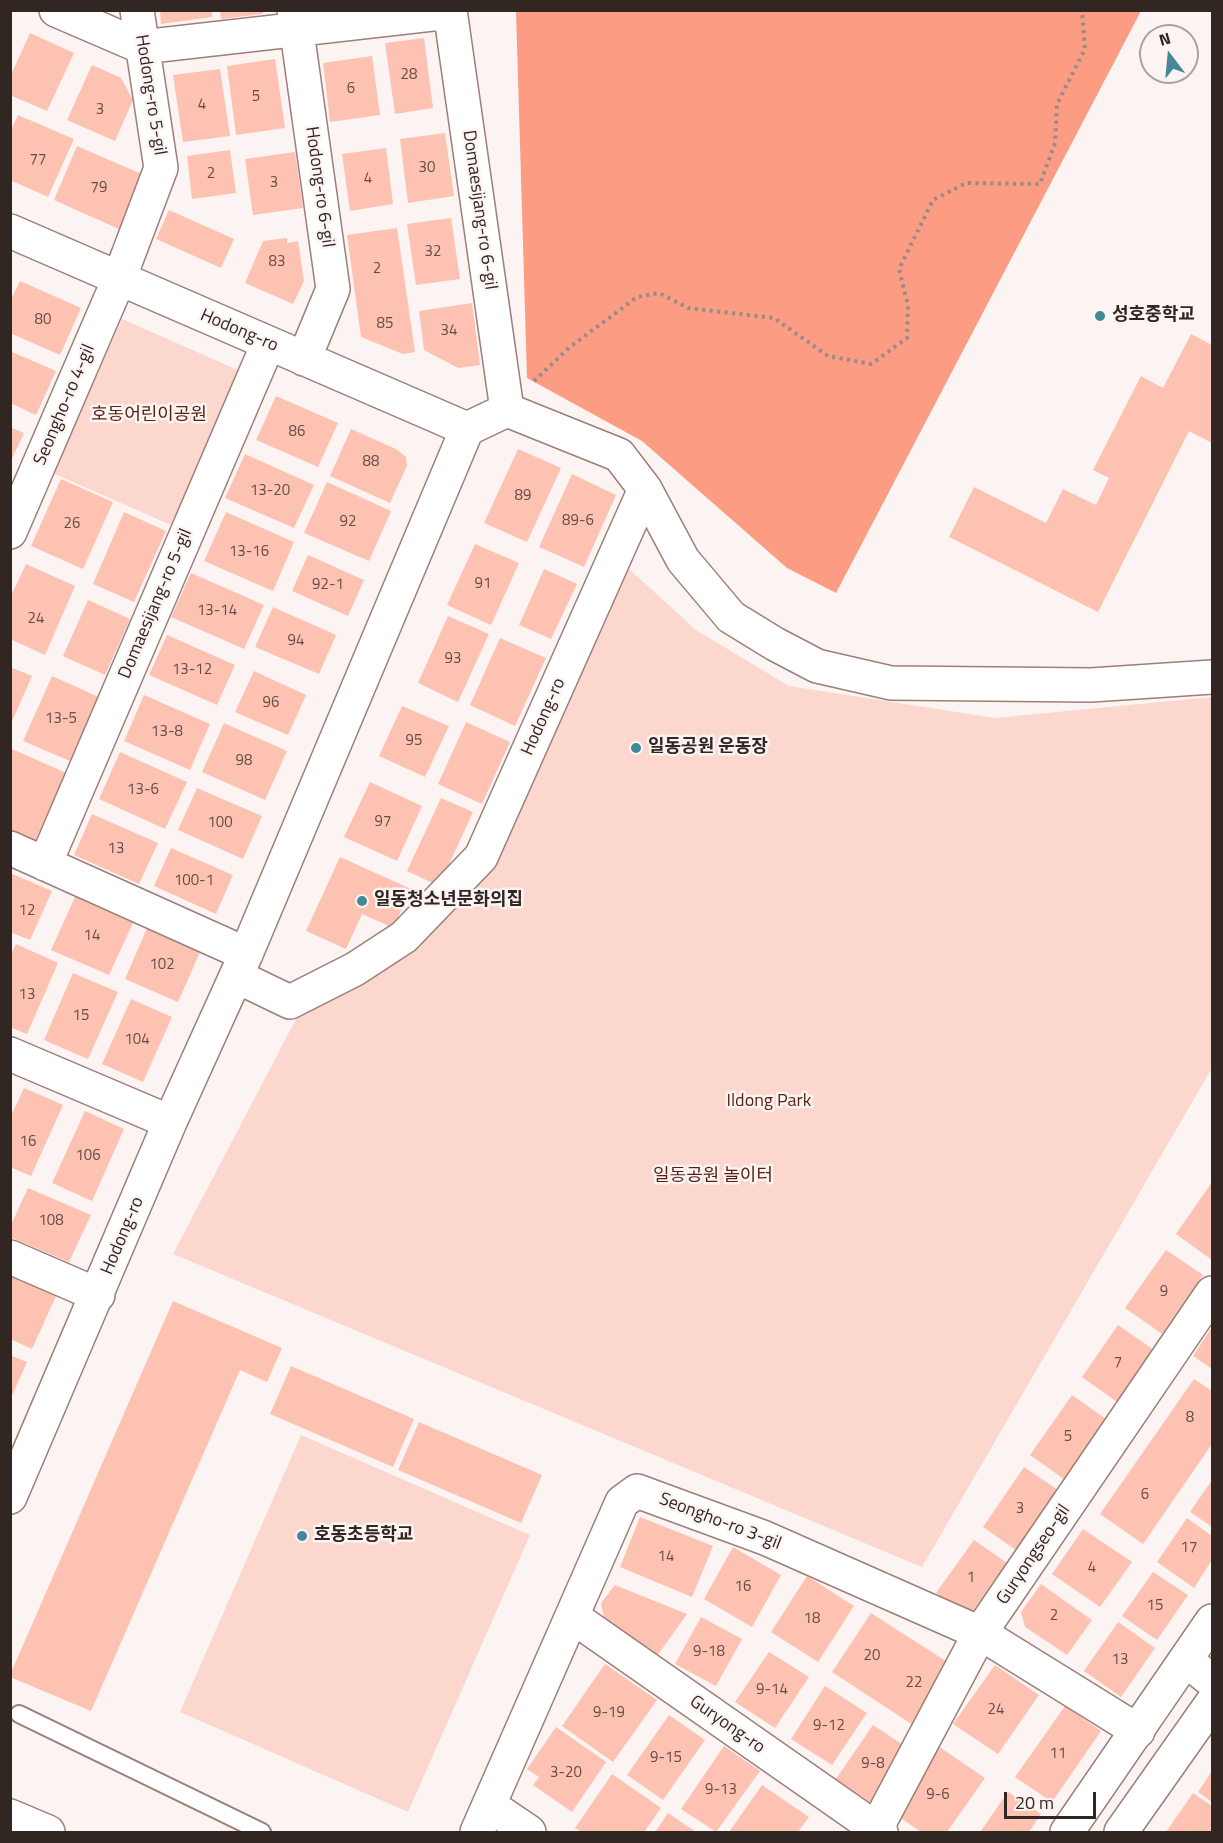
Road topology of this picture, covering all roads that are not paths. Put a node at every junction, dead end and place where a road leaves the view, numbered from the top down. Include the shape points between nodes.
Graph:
1 (56, 10) edge
2 (137, 10) edge
3 (450, 11) edge
4 (295, 20) edge
5 (142, 47) junction
6 (10, 231) edge
7 (120, 279) junction
8 (268, 344) junction
9 (304, 359) junction
10 (507, 410) junction
11 (467, 429) junction
12 (645, 489) junction
13 (10, 532) edge
14 (1212, 677) edge
15 (10, 848) edge
16 (45, 864) junction
17 (241, 965) junction
18 (10, 1054) edge
19 (170, 1122) junction
20 (10, 1257) edge
21 (1212, 1293) edge
22 (98, 1295) junction
23 (10, 1497) edge
24 (573, 1617) junction
25 (1212, 1621) edge
26 (980, 1633) junction
27 (1186, 1660) junction
28 (1212, 1681) edge
29 (1212, 1703) edge
30 (19, 1714) dead end
31 (1138, 1731) junction
32 (10, 1816) edge
33 (483, 1819) edge
34 (878, 1831) edge
35 (48, 1833) edge
36 (262, 1833) edge
37 (529, 1833) edge
38 (1067, 1833) edge
39 (1121, 1833) edge

1 - 5 street
2 - 5 street, Hodong-ro 5-gil
3 - 4 street
3 - 10 street, Domaesijang-ro 6-gil
4 - 5 street
4 - 9 street, Hodong-ro 6-gil via 333,289
5 - 7 street, Hodong-ro 5-gil via 161,168
6 - 7 street, Hodong-ro
7 - 8 street, Hodong-ro
7 - 13 street, Seongho-ro 4-gil
8 - 9 street, Hodong-ro
8 - 16 street, Domaesijang-ro 5-gil
9 - 11 street, Hodong-ro
10 - 11 street
10 - 12 street via 619,455
11 - 17 street, Hodong-ro
12 - 14 street via 683,560 731,617 817,666 891,683 1091,686
12 - 17 street, Hodong-ro via 481,857 404,937 355,969 290,1002
15 - 16 street
16 - 17 street
17 - 19 street, Hodong-ro
18 - 19 street
19 - 22 street, Hodong-ro
20 - 22 street
21 - 26 street, Guryongseo-gil
22 - 23 street, Hodong-ro
24 - 26 street, Seongho-ro 3-gil via 622,1502 637,1491 765,1538
24 - 33 street, Seongho-ro 3-gil
24 - 34 street, Guryong-ro
25 - 27 street
26 - 31 street, Seongho-ro 3-gil
26 - 34 street, Guryongseo-gil
27 - 28 street
27 - 31 street
29 - 39 street
30 - 36 lane
31 - 38 street
32 - 35 street
33 - 37 street

